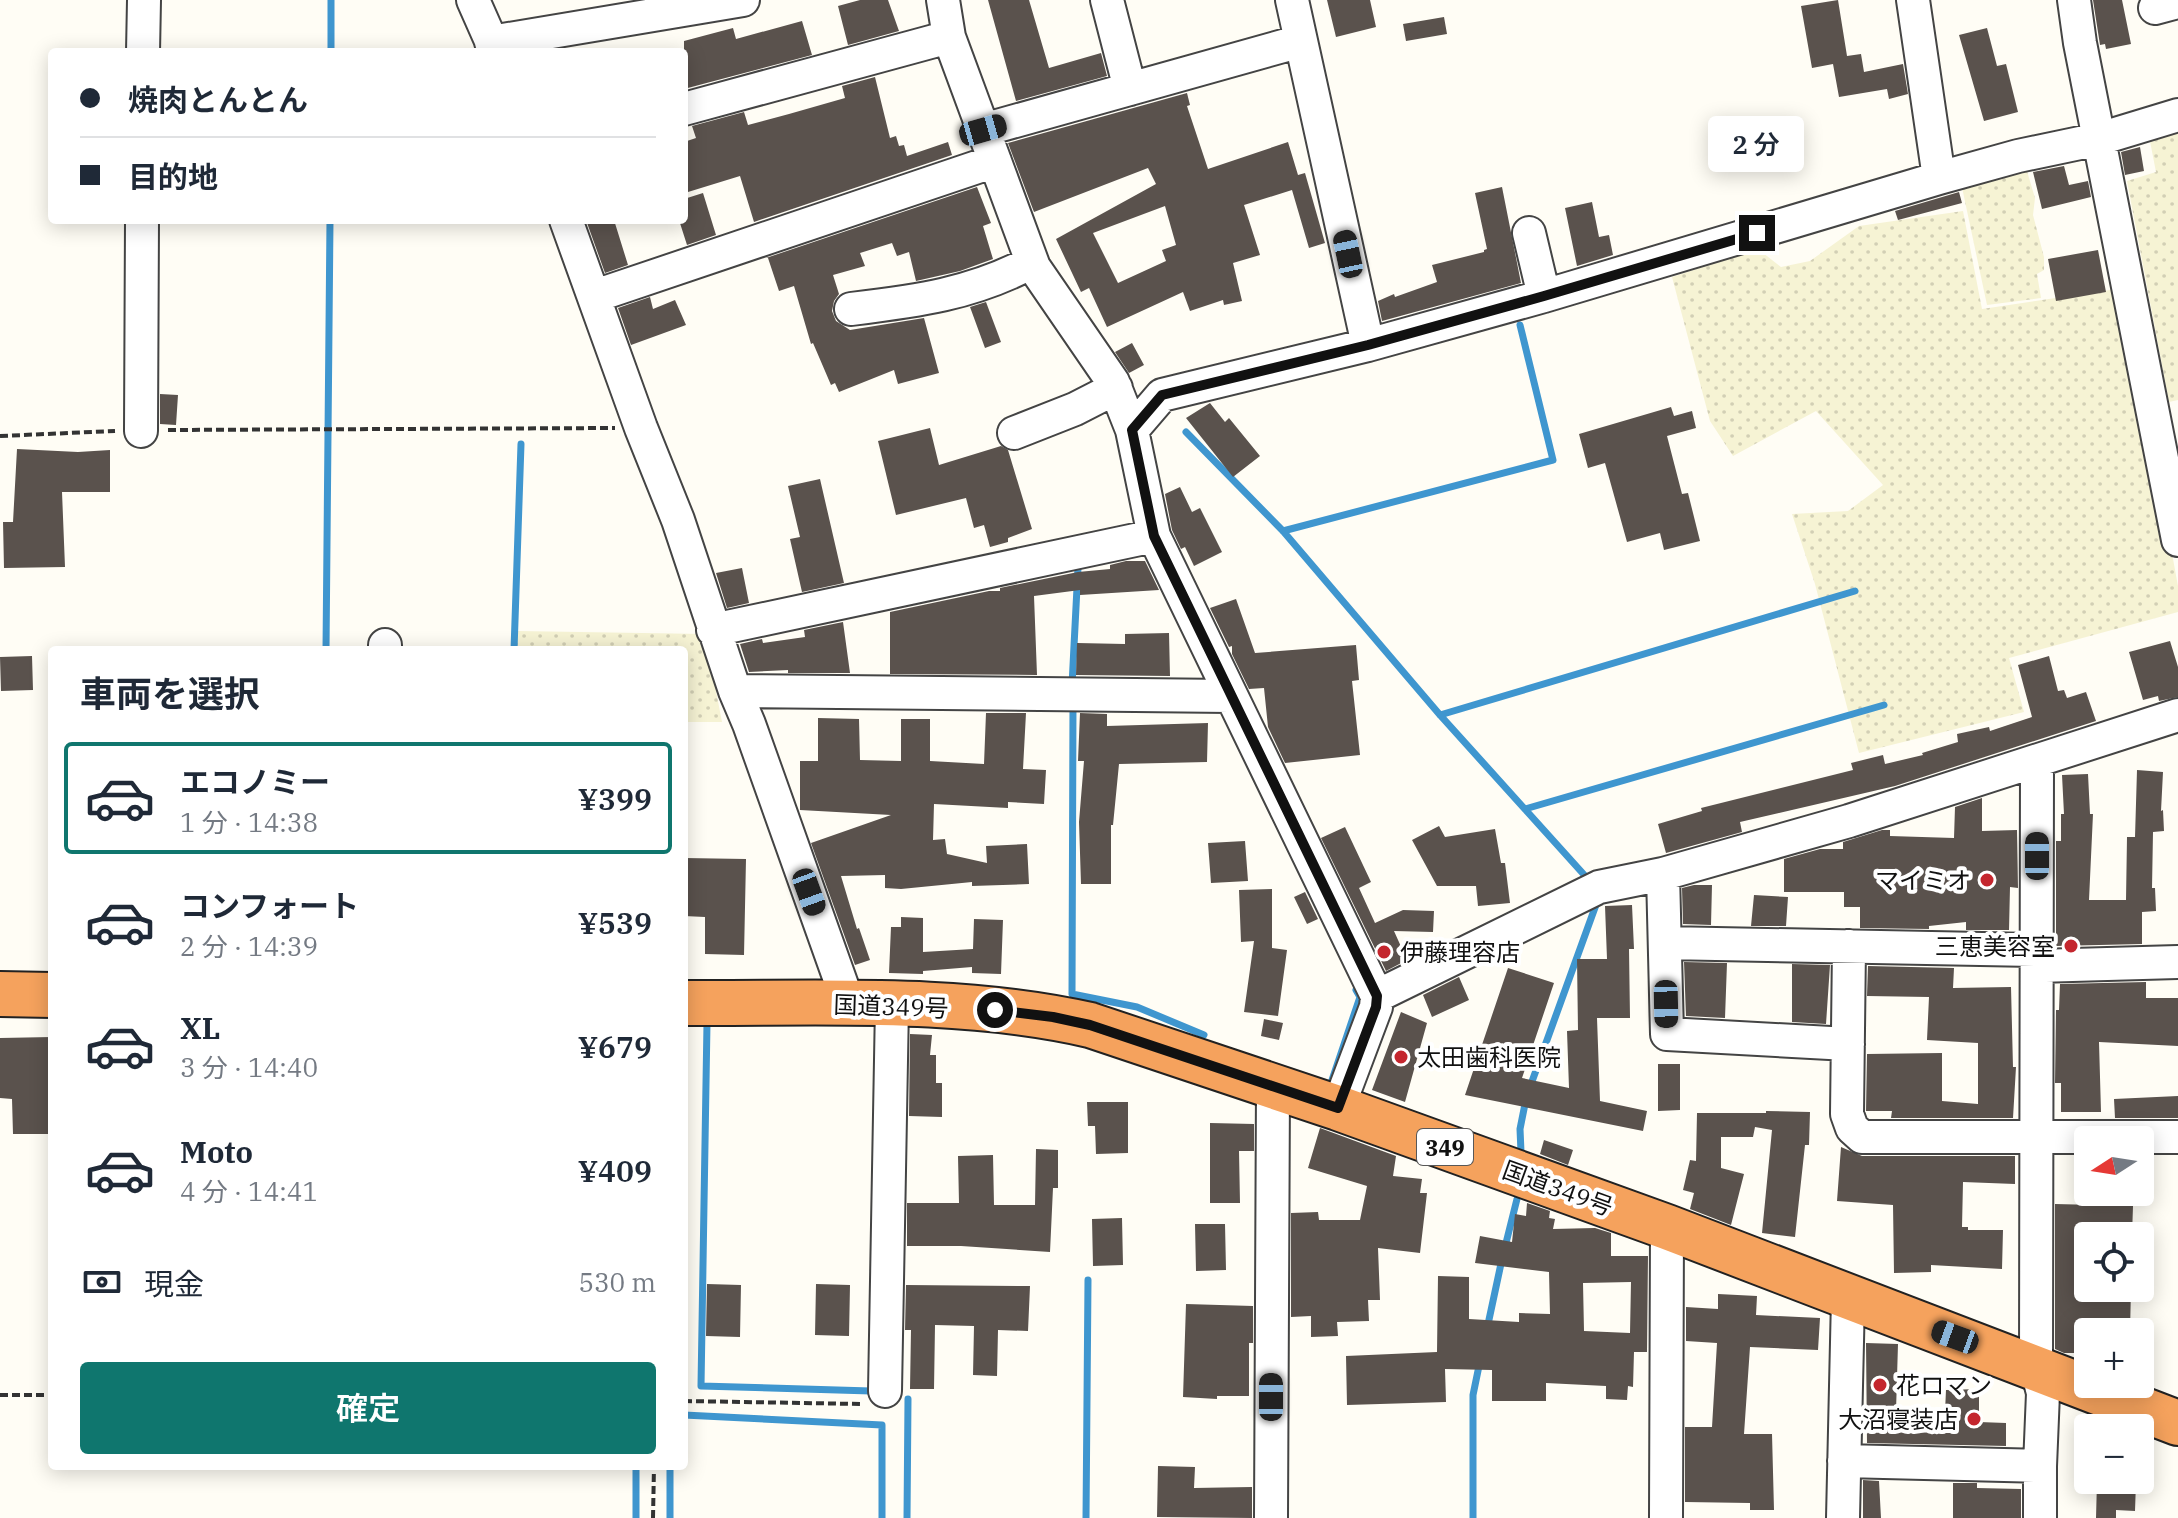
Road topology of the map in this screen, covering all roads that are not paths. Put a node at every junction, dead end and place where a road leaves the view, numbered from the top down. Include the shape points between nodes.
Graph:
1 (144, 0) edge
2 (473, 0) edge
3 (743, 0) edge
4 (943, 0) edge
5 (1107, 0) edge
6 (1292, 0) edge
7 (1913, 0) edge
8 (2074, 0) edge
9 (949, 37) junction
10 (1301, 41) junction
11 (494, 47) edge
12 (143, 48) edge
13 (1130, 89) junction
14 (688, 108) edge
15 (2178, 115) edge
16 (983, 130) junction
17 (2099, 139) junction
18 (995, 161) junction
19 (1939, 178) junction
20 (142, 224) edge
21 (568, 224) edge
22 (1529, 233) dead end
23 (1032, 262) junction
24 (595, 296) junction
25 (1544, 296) junction
26 (851, 309) dead end
27 (1368, 345) junction
28 (1116, 388) junction
29 (1132, 430) junction
30 (141, 431) road end
31 (1014, 433) dead end
32 (1154, 536) junction
33 (2178, 540) edge
34 (713, 630) junction
35 (735, 691) junction
36 (1230, 696) junction
37 (2178, 715) edge
38 (2037, 763) junction
39 (1663, 874) junction
40 (1665, 943) junction
41 (1849, 946) junction
42 (2037, 958) junction
43 (2178, 962) edge
44 (0, 994) edge
45 (48, 995) edge
46 (1377, 996) junction
47 (688, 1003) edge
48 (849, 1005) junction
49 (892, 1005) junction
50 (1848, 1044) junction
51 (1273, 1086) junction
52 (1338, 1108) junction
53 (2178, 1137) edge
54 (2036, 1138) junction
55 (1667, 1227) junction
56 (1848, 1298) junction
57 (2036, 1366) junction
58 (885, 1391) road end
59 (2178, 1423) edge
60 (1844, 1461) junction
61 (2040, 1466) junction
62 (1271, 1518) edge
63 (1666, 1518) edge
64 (1843, 1518) edge
65 (2040, 1518) edge

1 - 12 street
2 - 11 street
3 - 11 street
4 - 9 street
5 - 13 street
6 - 10 street
7 - 19 street
8 - 17 street
9 - 14 street
9 - 16 street
10 - 13 street
10 - 27 street
13 - 16 street
15 - 17 street
16 - 18 street
17 - 19 street
17 - 33 street
18 - 23 street
18 - 24 street
19 - 25 street
20 - 30 street
21 - 24 street
22 - 25 street
23 - 26 street via 1002,278 930,299
23 - 28 street
24 - 34 street
25 - 27 street
27 - 29 street via 1162,395
28 - 29 street
28 - 31 street
29 - 32 street
32 - 34 street
32 - 36 street
34 - 35 street
35 - 36 street
35 - 48 street
36 - 46 street
37 - 38 street
38 - 39 street
38 - 42 street
39 - 40 street
39 - 46 street via 1599,887
40 - 41 street
40 - 50 street via 1667,1034
41 - 42 street
41 - 50 street
42 - 43 street
42 - 54 street
44 - 45 highway
46 - 52 street
47 - 48 highway, 国道349号 / 349
48 - 49 highway, 国道349号 / 349
49 - 51 highway, 国道349号 / 349 via 1053,1017
49 - 58 street
50 - 54 street via 1847,1114 1862,1137
51 - 52 highway, 国道349号 / 349
51 - 62 street
52 - 55 highway, 国道349号 / 349
53 - 54 street
54 - 57 street
55 - 56 highway, 国道349号 / 349
55 - 63 street
56 - 57 highway, 国道349号 / 349
56 - 60 street
57 - 59 highway, 国道349号 / 349
57 - 61 street via 2043,1393
60 - 61 street
60 - 64 street
61 - 65 street

